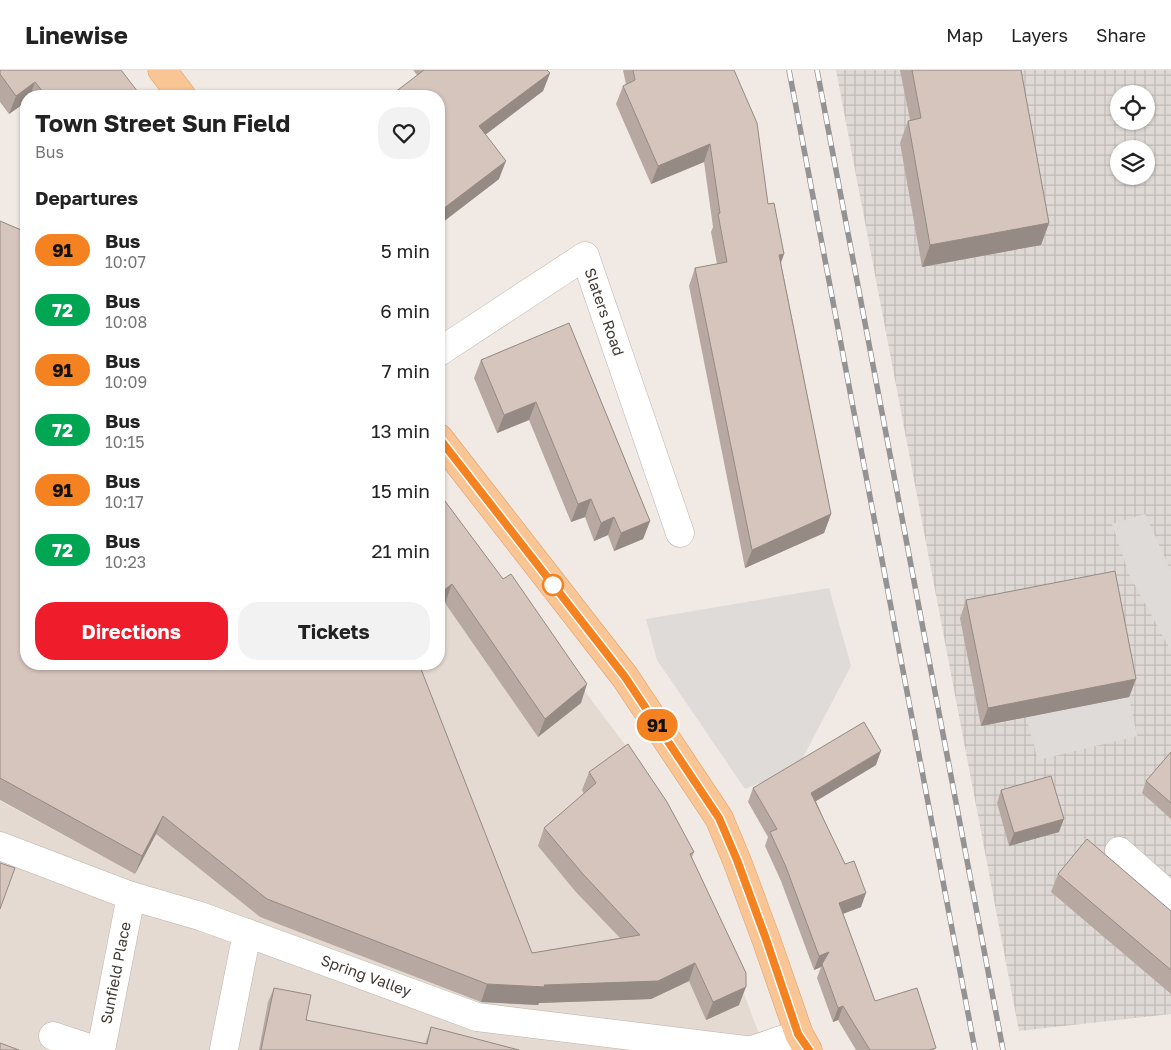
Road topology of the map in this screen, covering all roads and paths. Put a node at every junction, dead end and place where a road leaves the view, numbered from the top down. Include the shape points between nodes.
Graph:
1 (162, 70) edge
2 (177, 90) edge
3 (445, 348) edge
4 (445, 446) edge
5 (680, 533) dead end
6 (0, 846) edge
7 (1119, 851) dead end
8 (131, 896) junction
9 (1171, 897) edge
10 (247, 933) junction
11 (53, 1036) dead end
12 (804, 1042) edge
13 (224, 1049) dead end
14 (95, 1050) edge
15 (101, 1050) edge
16 (745, 1050) edge
17 (752, 1050) edge

1 - 2 main road
3 - 5 street, Slaters Road via 585,256
4 - 12 main road via 625,677 719,818
6 - 8 street, Spring Valley
7 - 9 street
8 - 10 street, Spring Valley
8 - 15 street, Sunfield Place
10 - 13 street
10 - 16 street, Spring Valley via 477,1017
11 - 14 street
12 - 17 street

